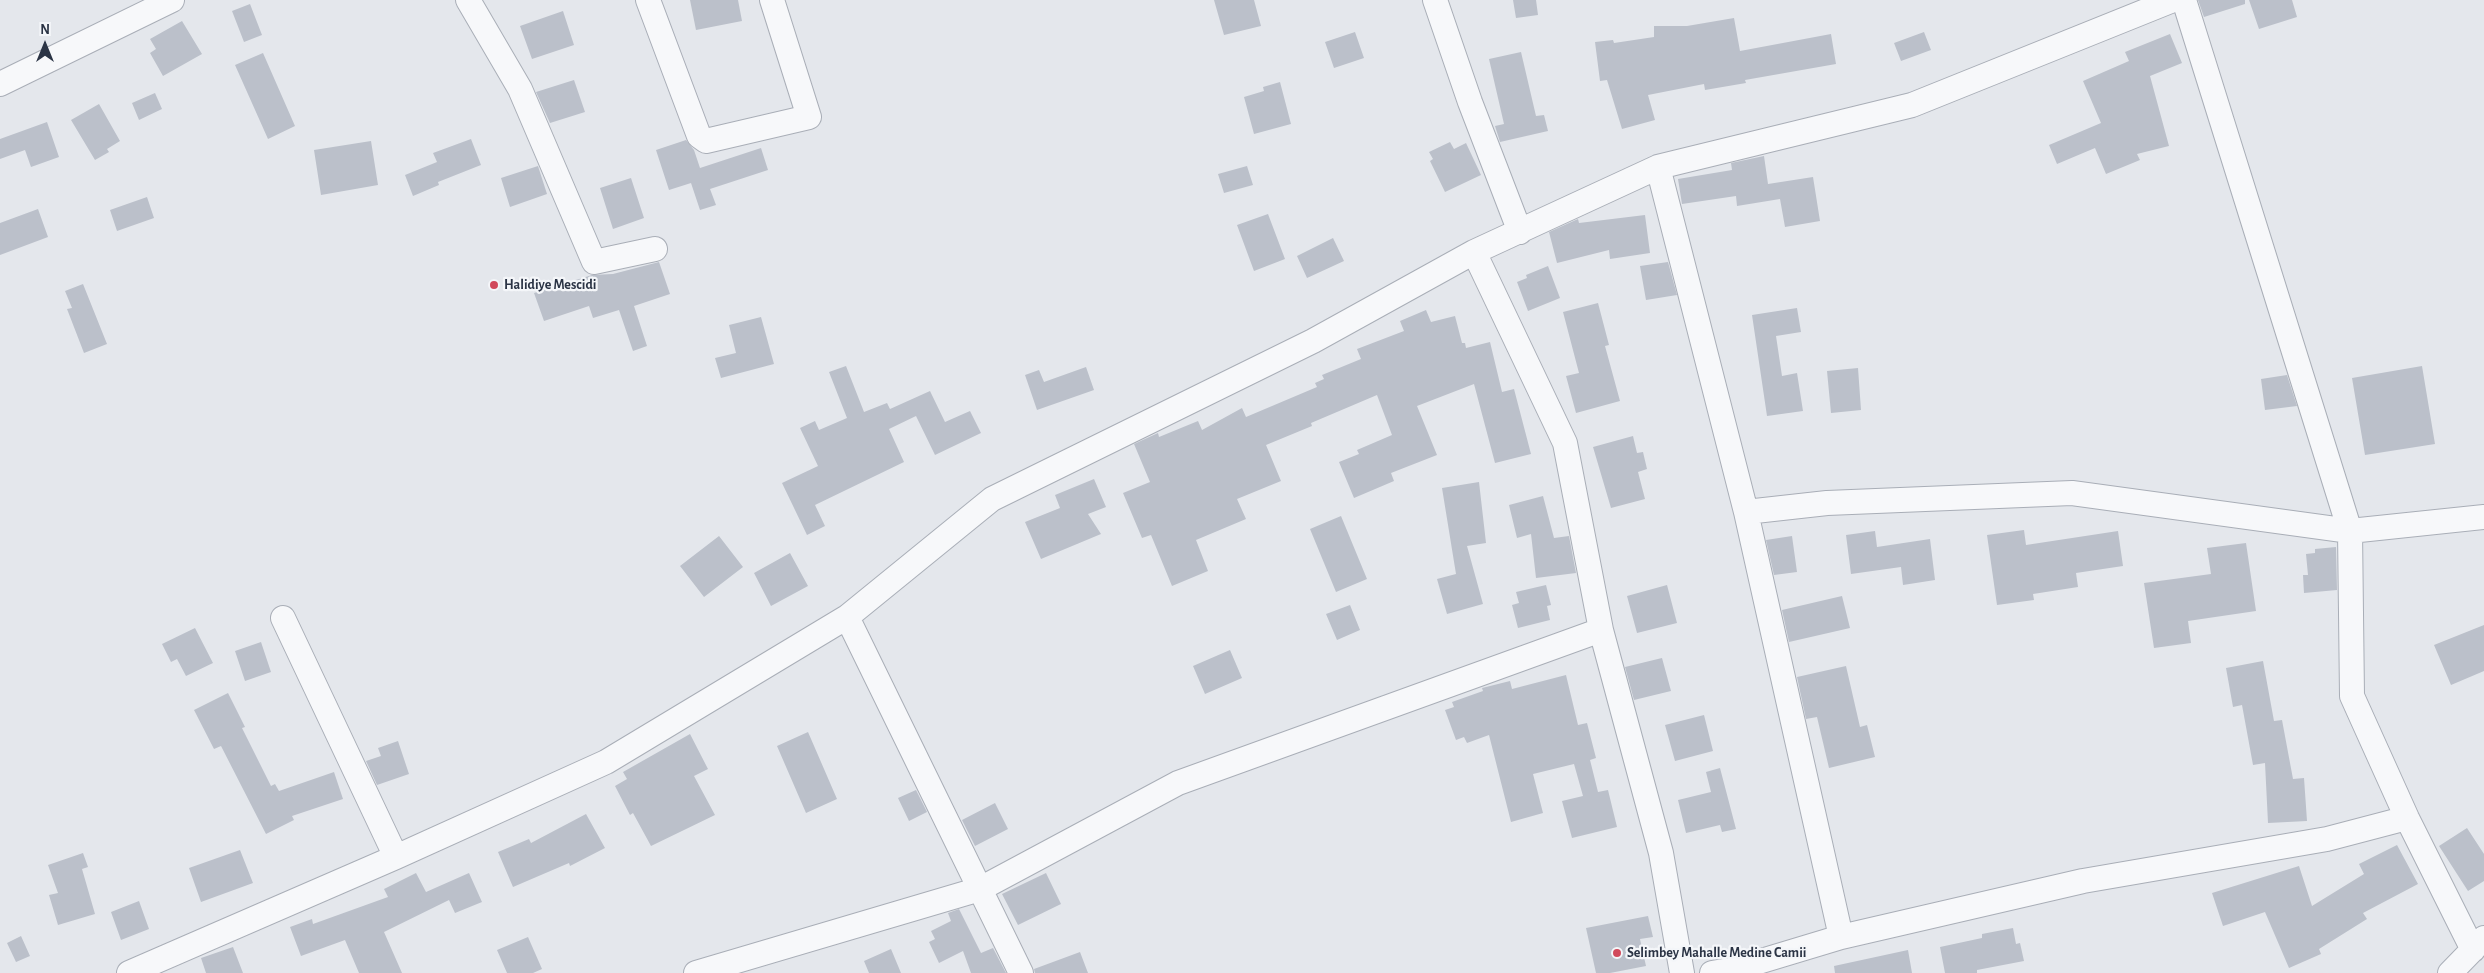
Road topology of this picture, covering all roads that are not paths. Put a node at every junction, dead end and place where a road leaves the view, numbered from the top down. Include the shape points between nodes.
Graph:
1 (172, 0) edge
2 (468, 0) edge
3 (648, 0) edge
4 (772, 0) edge
5 (1435, 0) edge
6 (2174, 0) edge
7 (2184, 0) edge
8 (4, 76) edge
9 (1658, 167) junction
10 (1520, 232) junction
11 (655, 249) dead end
12 (1474, 252) junction
13 (1746, 512) junction
14 (2484, 517) edge
15 (2350, 531) junction
16 (847, 617) junction
17 (283, 618) dead end
18 (1601, 630) junction
19 (2407, 818) junction
20 (396, 858) junction
21 (980, 889) junction
22 (1841, 937) junction
23 (2478, 944) edge
24 (1735, 971) edge
25 (128, 973) edge
26 (696, 973) edge
27 (1022, 973) edge
28 (1682, 973) edge
29 (1712, 973) edge
30 (2450, 973) edge

1 - 8 street
2 - 11 street via 520,89 594,262
3 - 4 street via 699,136 706,141 809,117
5 - 10 street
6 - 9 street via 1912,105
7 - 15 street
9 - 10 street
9 - 13 street
10 - 12 street
12 - 16 street via 1313,341 992,499
12 - 18 street via 1566,443
13 - 15 street via 1827,503 2072,493
13 - 22 street
14 - 15 street
15 - 19 street via 2352,696
16 - 20 street via 606,762
16 - 21 street
17 - 20 street
18 - 21 street via 1178,783
18 - 28 street via 1661,854
19 - 22 street via 2328,839 2083,880
19 - 23 street
20 - 25 street
21 - 26 street
21 - 27 street
22 - 24 street
23 - 30 street
24 - 29 street

